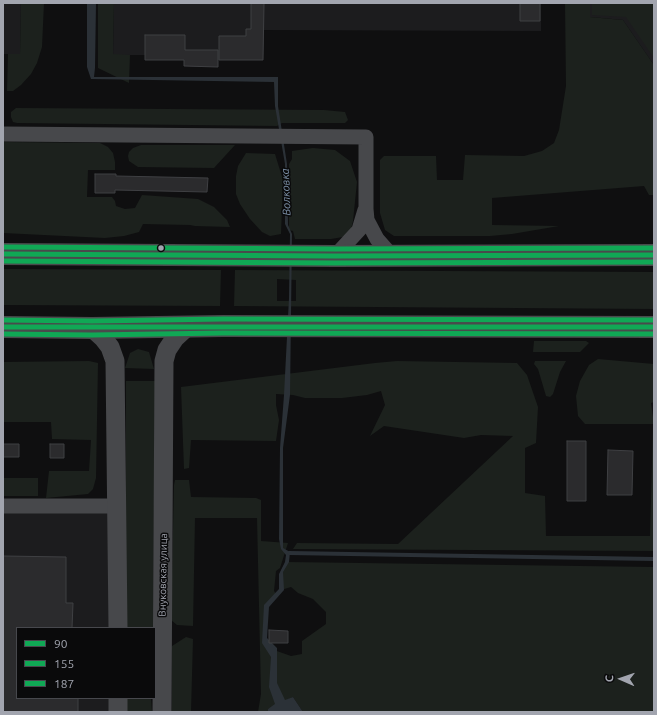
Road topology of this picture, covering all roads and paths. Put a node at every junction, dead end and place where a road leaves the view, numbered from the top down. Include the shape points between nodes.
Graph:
1 (3, 134) edge
2 (366, 209) junction
3 (3, 254) edge
4 (654, 255) edge
5 (336, 256) junction
6 (392, 256) junction
7 (188, 326) junction
8 (3, 327) edge
9 (654, 327) edge
10 (92, 328) junction
11 (3, 506) edge
12 (117, 506) junction
13 (118, 627) edge
14 (160, 700) edge

1 - 2 street via 366,137
2 - 5 street via 359,230
2 - 6 street via 367,220 377,240
3 - 5 highway
4 - 6 highway
5 - 6 highway
7 - 9 highway
7 - 10 highway
7 - 14 street, Внуковская улица via 175,338 164,361
8 - 10 highway
10 - 12 street via 104,338 115,361
11 - 12 street
12 - 13 street

